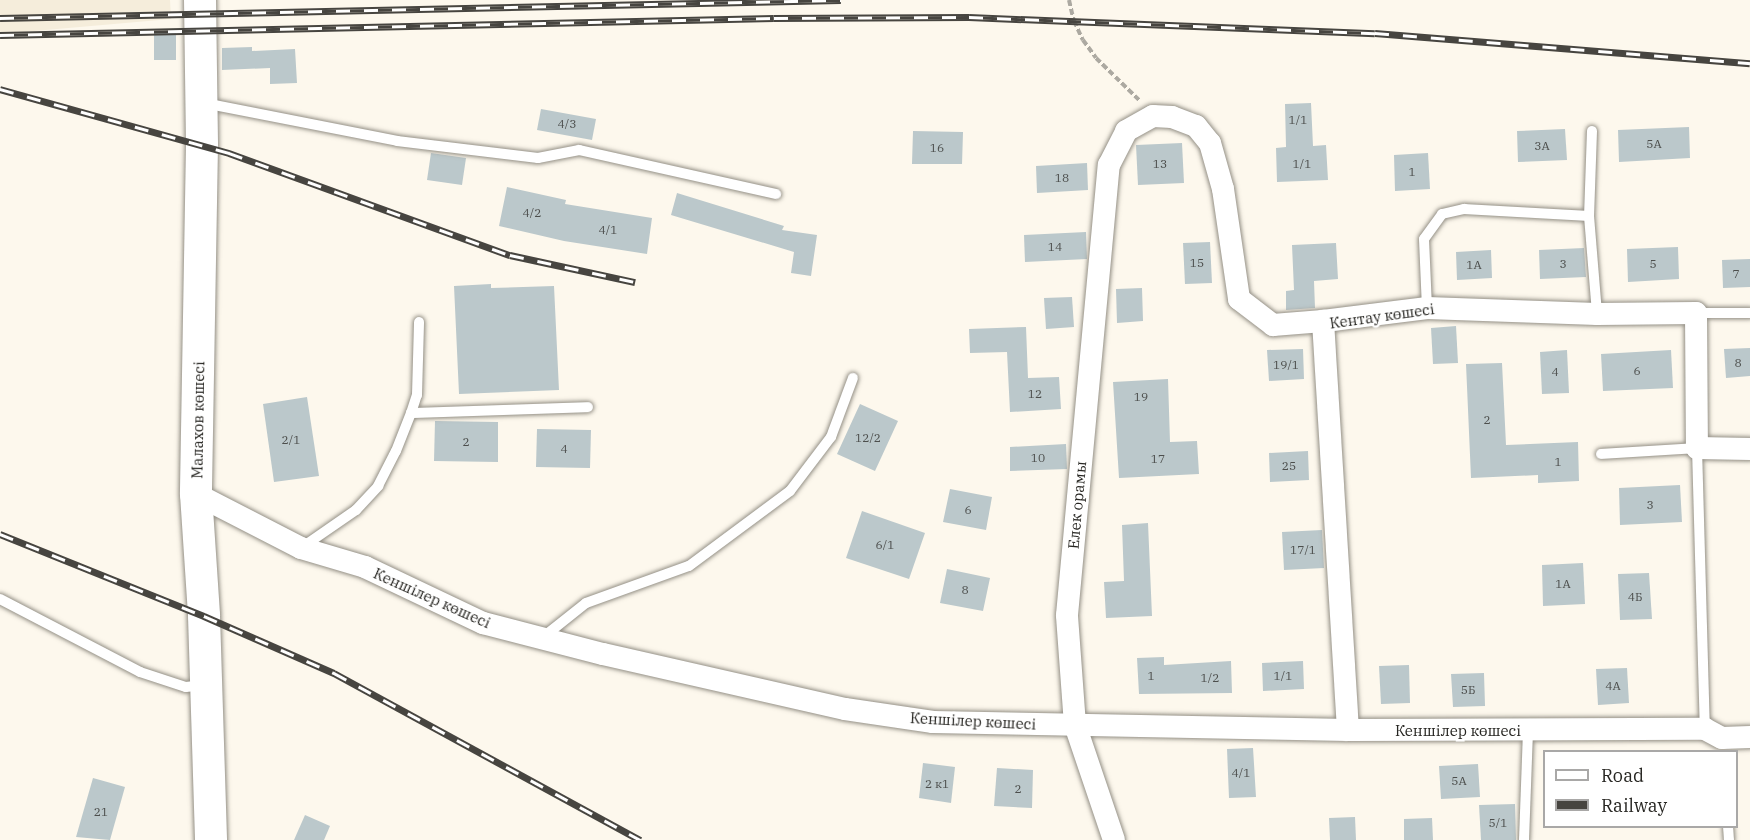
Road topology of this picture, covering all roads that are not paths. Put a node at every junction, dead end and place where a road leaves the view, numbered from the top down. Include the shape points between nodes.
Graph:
1 (200, 0) edge
2 (201, 103) junction
3 (1592, 131) dead end
4 (776, 194) dead end
5 (1589, 216) junction
6 (1427, 308) junction
7 (1696, 313) junction
8 (1750, 313) edge
9 (1597, 314) junction
10 (1323, 321) junction
11 (419, 322) dead end
12 (853, 378) dead end
13 (588, 407) dead end
14 (411, 413) junction
15 (1697, 448) junction
16 (1750, 449) edge
17 (1601, 454) dead end
18 (196, 494) junction
19 (301, 548) junction
20 (0, 599) edge
21 (542, 638) junction
22 (207, 685) junction
23 (1075, 725) junction
24 (1348, 730) junction
25 (1528, 731) junction
26 (1750, 737) edge
27 (1717, 739) edge
28 (211, 840) edge
29 (1114, 840) edge
30 (1524, 840) edge

1 - 2 main road, Малахов көшесі
2 - 4 lane via 420,144 538,158 579,150
2 - 18 main road, Малахов көшесі
3 - 5 lane
5 - 6 lane via 1464,209 1442,214 1425,239
5 - 9 lane
6 - 9 street, Кентау көшесі
6 - 10 street, Кентау көшесі
7 - 8 lane
7 - 9 street, Кентау көшесі
7 - 15 street
10 - 23 street, Елек орамы via 1273,325 1239,299 1222,189 1210,143 1196,126 1172,117 1153,116 1126,131 1109,165 1067,615
10 - 24 street, Кентау көшесі
11 - 14 lane via 417,395
12 - 21 lane via 831,437 790,491 688,566 586,603
13 - 14 lane
14 - 19 lane via 378,486 356,510
15 - 16 street
15 - 17 lane
15 - 27 lane
18 - 19 street, Кеншілер көшесі
18 - 22 main road, Малахов көшесі
19 - 21 street, Кеншілер көшесі via 365,567 483,623
20 - 22 lane via 140,672 186,687
21 - 23 street, Кеншілер көшесі via 845,709 933,722
22 - 28 main road, Малахов көшесі
23 - 24 street, Кеншілер көшесі
23 - 29 street, Елек орамы
24 - 25 street, Кеншілер көшесі
25 - 27 street, Кеншілер көшесі
25 - 30 lane
26 - 27 street, Кеншілер көшесі

